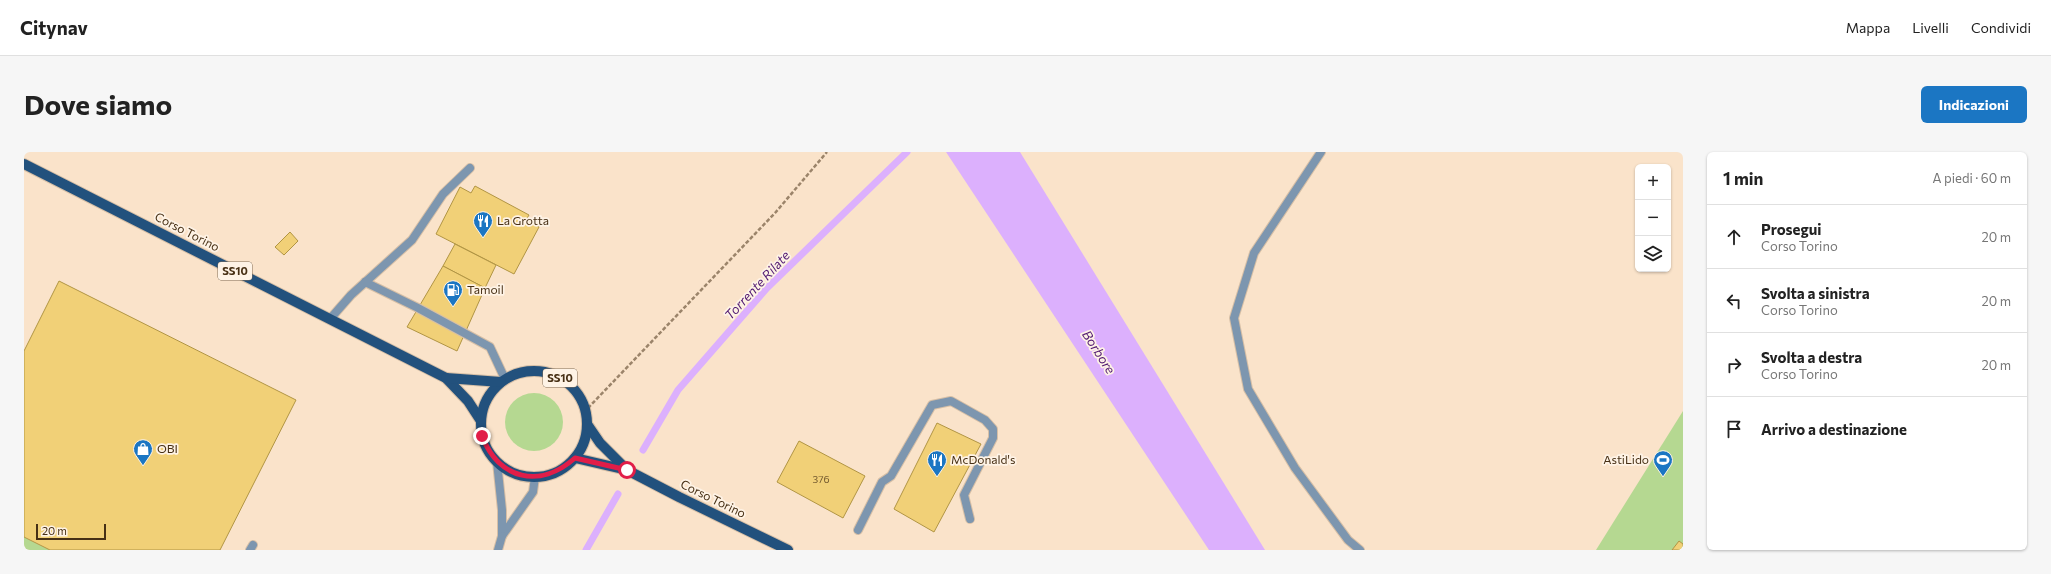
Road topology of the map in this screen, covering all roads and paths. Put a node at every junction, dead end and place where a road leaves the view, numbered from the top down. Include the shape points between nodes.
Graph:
1 (827, 152) edge
2 (1321, 152) edge
3 (24, 164) edge
4 (470, 168) dead end
5 (365, 282) junction
6 (330, 319) junction
7 (446, 378) junction
8 (503, 380) junction
9 (586, 410) junction
10 (481, 422) junction
11 (587, 424) junction
12 (575, 458) junction
13 (497, 462) junction
14 (627, 470) junction
15 (534, 477) junction
16 (970, 519) dead end
17 (858, 530) dead end
18 (502, 536) junction
19 (498, 550) edge
20 (788, 550) edge
21 (1360, 550) edge

1 - 9 path via 775,213
2 - 21 street via 1254,253 1234,318 1248,389 1295,468 1348,540
3 - 6 main road, Corso Torino / SS10
4 - 5 street via 443,194 412,240
5 - 6 street
5 - 8 street via 490,347
6 - 7 main road, Corso Torino / SS10
7 - 8 main road, Corso Torino / SS10
7 - 10 main road, Corso Torino / SS10 via 468,402
8 - 9 main road, Corso Torino / SS10 via 526,372 554,374 568,383 579,395
8 - 10 main road, Corso Torino / SS10 via 486,400
9 - 11 main road, Corso Torino / SS10
10 - 13 main road, Corso Torino / SS10 via 482,436
11 - 12 main road, Corso Torino / SS10 via 586,437
11 - 14 main road, Corso Torino via 600,443
12 - 14 main road, Corso Torino
12 - 15 main road, Corso Torino / SS10 via 563,469 549,475
13 - 15 main road, Corso Torino / SS10 via 508,470
13 - 18 street
14 - 20 main road, Corso Torino
15 - 18 street via 533,492
16 - 17 street via 964,495 993,438 993,429 986,420 950,401 932,405 891,476 882,482
18 - 19 street

